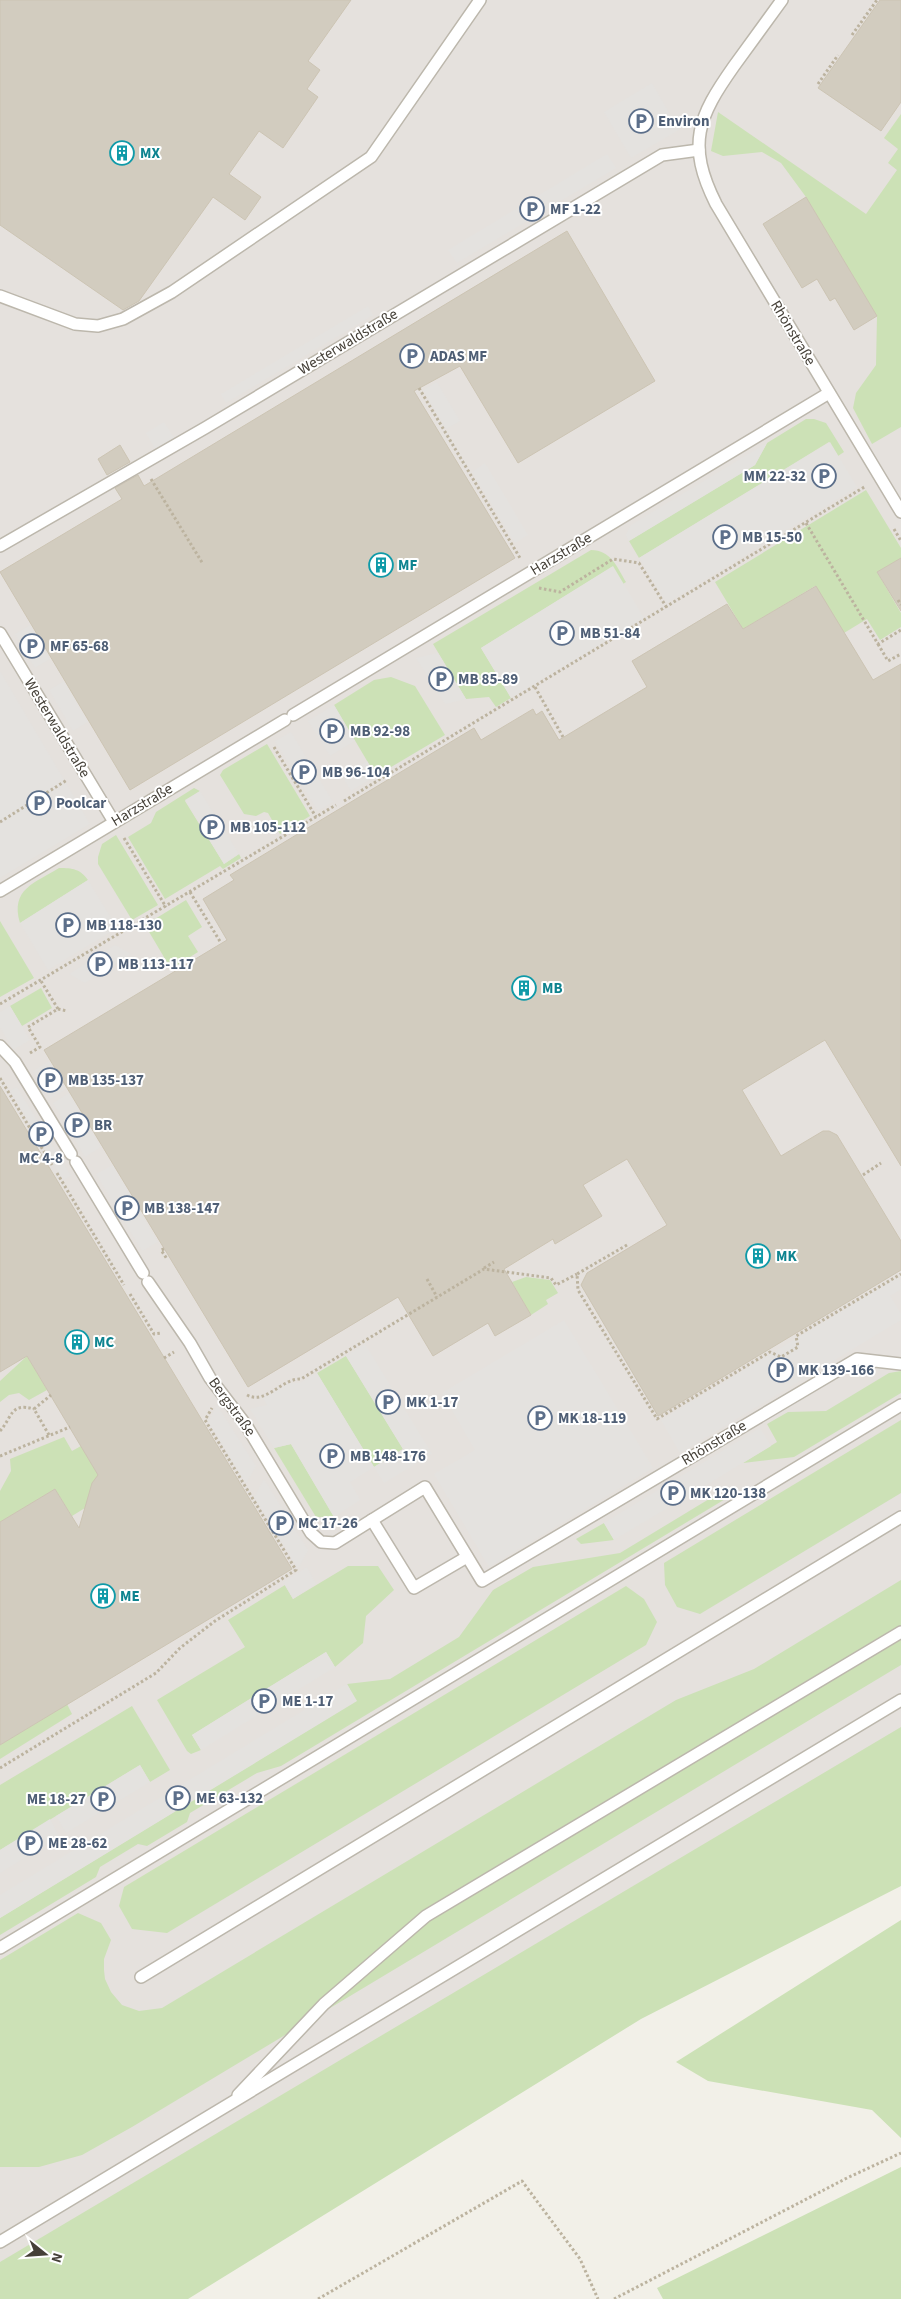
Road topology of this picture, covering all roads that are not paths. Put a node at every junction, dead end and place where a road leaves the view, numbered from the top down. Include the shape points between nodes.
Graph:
1 (480, 0) edge
2 (782, 0) edge
3 (699, 150) junction
4 (0, 296) edge
5 (829, 393) junction
6 (901, 512) edge
7 (0, 546) edge
8 (0, 633) edge
9 (114, 822) junction
10 (0, 891) edge
11 (0, 1046) edge
12 (901, 1364) edge
13 (901, 1405) edge
14 (901, 1517) edge
15 (372, 1520) junction
16 (468, 1557) junction
17 (901, 1632) edge
18 (901, 1700) edge
19 (0, 1948) edge
20 (141, 1977) dead end
21 (227, 2106) junction
22 (0, 2242) edge

1 - 4 lane via 371,157 172,292 122,319 98,326 75,324
2 - 3 lane, Rhönstraße via 710,100 701,124
3 - 5 lane, Rhönstraße via 702,173 716,204
3 - 7 lane, Westerwaldstraße via 662,155 205,428
5 - 6 lane, Rhönstraße
5 - 9 lane, Harzstraße
8 - 9 lane, Westerwaldstraße
9 - 10 lane, Harzstraße
11 - 15 lane, Bergstraße via 16,1062 146,1278 210,1378 246,1425 311,1533 321,1542 335,1543
12 - 16 lane, Rhönstraße via 857,1359 482,1581
13 - 19 lane
14 - 20 lane
15 - 16 lane via 414,1588
15 - 16 lane via 425,1487
17 - 21 lane via 426,1916 324,2004
18 - 21 lane
21 - 22 lane

